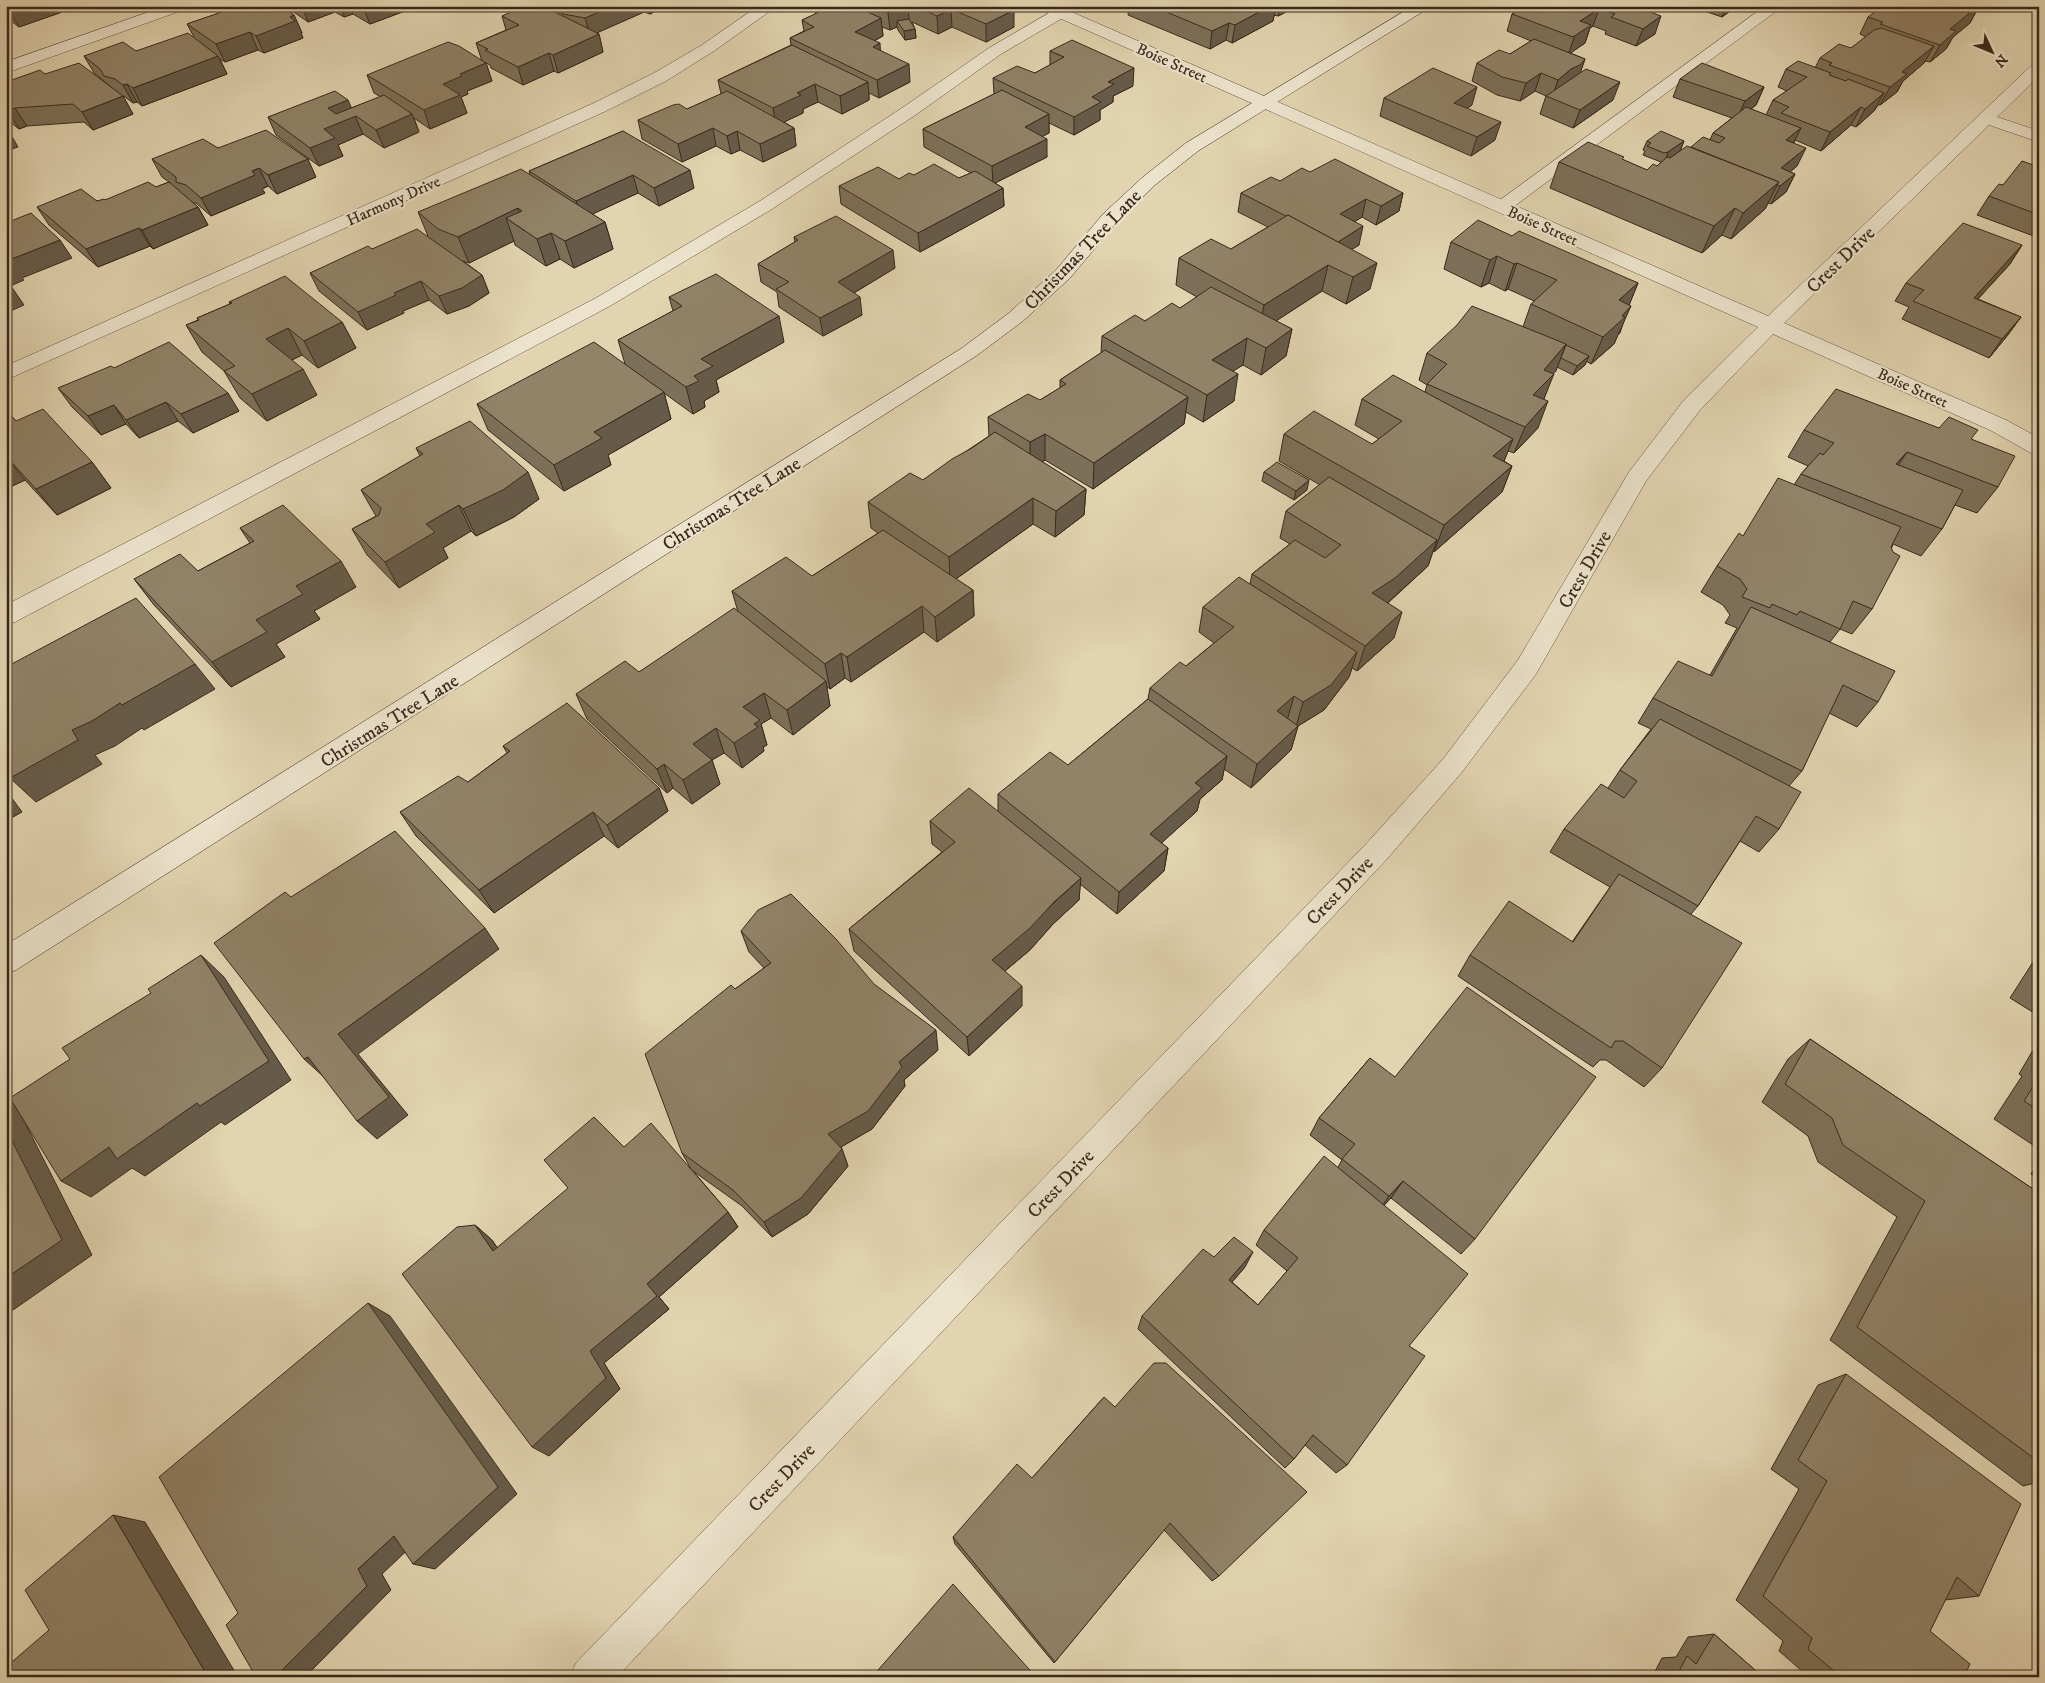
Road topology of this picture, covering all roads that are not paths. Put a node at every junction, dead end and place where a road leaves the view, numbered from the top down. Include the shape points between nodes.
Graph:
1 (181, 6) edge
2 (769, 6) edge
3 (1424, 6) edge
4 (1775, 6) edge
5 (1059, 8) edge
6 (2039, 67) edge
7 (6, 68) edge
8 (1264, 103) junction
9 (1985, 118) junction
10 (2039, 137) edge
11 (1502, 207) junction
12 (1772, 325) junction
13 (6, 374) edge
14 (2039, 448) edge
15 (6, 616) edge
16 (6, 961) edge
17 (590, 1677) edge

1 - 7 street
2 - 13 street, Harmony Drive via 676,68 600,107
3 - 8 street, Christmas Tree Lane
4 - 11 street
5 - 8 street, Boise Street
5 - 15 street via 766,206 603,302
6 - 9 street, Crest Drive
8 - 11 street, Boise Street
8 - 16 street, Christmas Tree Lane via 1192,148 1149,181 1110,218 1063,274 1016,317 969,352
9 - 10 street
9 - 12 street, Crest Drive
11 - 12 street, Boise Street
12 - 14 street, Boise Street via 1998,425
12 - 17 street, Crest Drive via 1692,405 1637,477 1527,667 1453,765 1376,852

